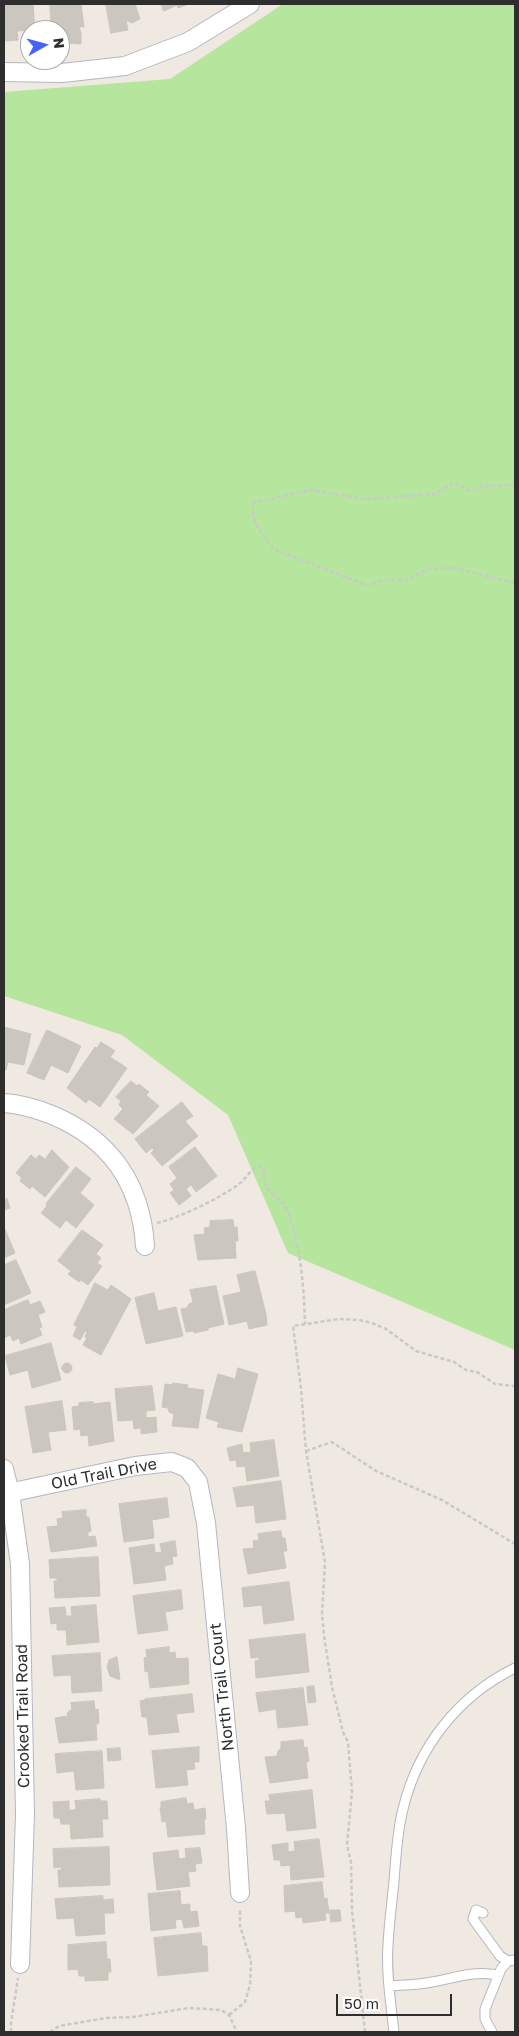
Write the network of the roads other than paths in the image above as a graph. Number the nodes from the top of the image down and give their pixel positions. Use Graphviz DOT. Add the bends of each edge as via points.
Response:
graph roads {
  1 [pos="250,4"];
  2 [pos="4,72"];
  3 [pos="4,1103"];
  4 [pos="145,1246"];
  5 [pos="4,1469"];
  6 [pos="198,1482"];
  7 [pos="7,1493"];
  8 [pos="515,1668"];
  9 [pos="240,1893"];
  10 [pos="483,1913"];
  11 [pos="511,1961"];
  12 [pos="20,1964"];
  13 [pos="497,1975"];
  14 [pos="389,1986"];
  15 [pos="394,2032"];
  16 [pos="492,2032"];
  1 -- 2 [label="street" via="188,42 125,66 62,73"];
  3 -- 4 [label="street" via="61,1119 104,1148 134,1193 144,1226"];
  5 -- 7 [label="street, Crooked Trail Road"];
  6 -- 7 [label="street, Old Trail Drive" via="187,1468 172,1462"];
  6 -- 9 [label="street, North Trail Court" via="206,1523"];
  7 -- 12 [label="street, Crooked Trail Road" via="18,1544 21,1640 25,1814"];
  8 -- 14 [label="lane" via="487,1684 455,1712 428,1747 409,1788 398,1832 388,1946"];
  10 -- 11 [label="lane" via="476,1910 473,1919 500,1956"];
  11 -- 13 [label="lane"];
  13 -- 14 [label="lane" via="483,1972"];
  13 -- 16 [label="lane" via="485,2009 485,2019"];
  14 -- 15 [label="lane"];
}
